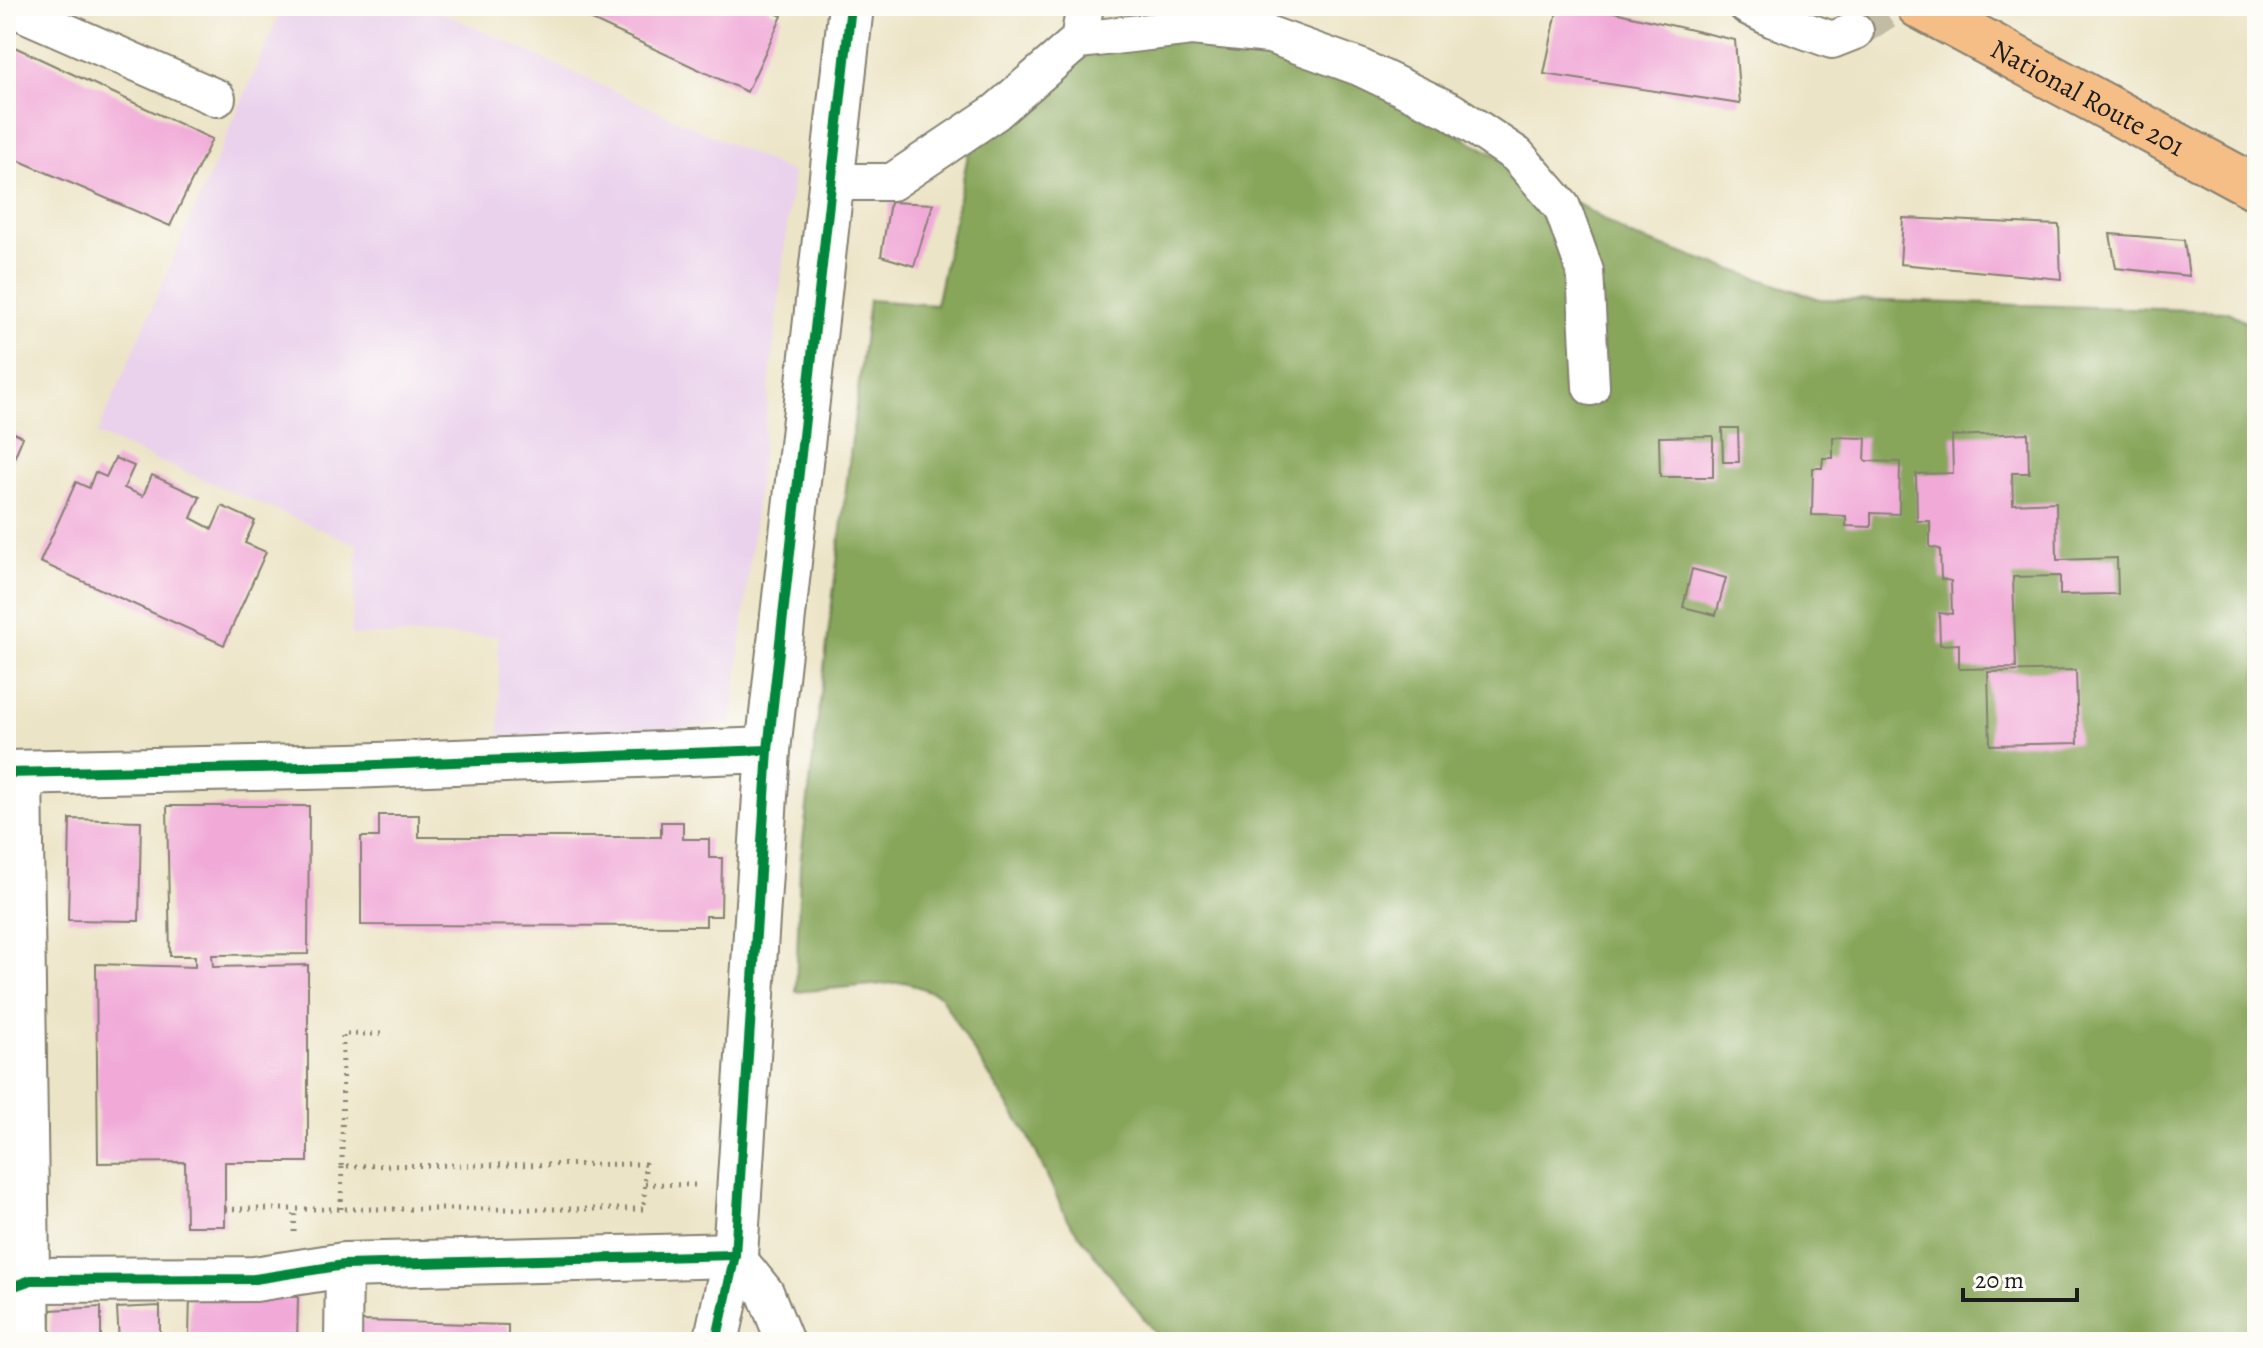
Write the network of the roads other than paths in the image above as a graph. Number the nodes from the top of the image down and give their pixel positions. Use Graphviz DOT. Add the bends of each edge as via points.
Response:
graph roads {
  1 [pos="7,6"];
  2 [pos="851,6"];
  3 [pos="1747,6"];
  4 [pos="1919,6"];
  5 [pos="1082,23"];
  6 [pos="1855,31"];
  7 [pos="217,98"];
  8 [pos="830,182"];
  9 [pos="2257,188"];
  10 [pos="1591,387"];
  11 [pos="768,750"];
  12 [pos="15,772"];
  13 [pos="735,1255"];
  14 [pos="344,1265"];
  15 [pos="18,1284"];
  16 [pos="32,1342"];
  17 [pos="343,1342"];
  18 [pos="716,1342"];
  19 [pos="785,1342"];
  1 -- 7 [label="street"];
  2 -- 8 [label="street"];
  3 -- 6 [label="street" via="1832,40"];
  4 -- 9 [label="highway, National Route 201"];
  5 -- 8 [label="street" via="996,112 892,182"];
  5 -- 10 [label="street" via="1270,35 1359,67 1451,111 1517,155 1562,207 1585,271"];
  8 -- 11 [label="street"];
  11 -- 12 [label="street"];
  11 -- 13 [label="street"];
  12 -- 15 [label="street"];
  13 -- 14 [label="street"];
  13 -- 18 [label="street"];
  13 -- 19 [label="street" via="765,1292"];
  14 -- 15 [label="street" via="255,1279"];
  14 -- 17 [label="street"];
  15 -- 16 [label="street"];
}
